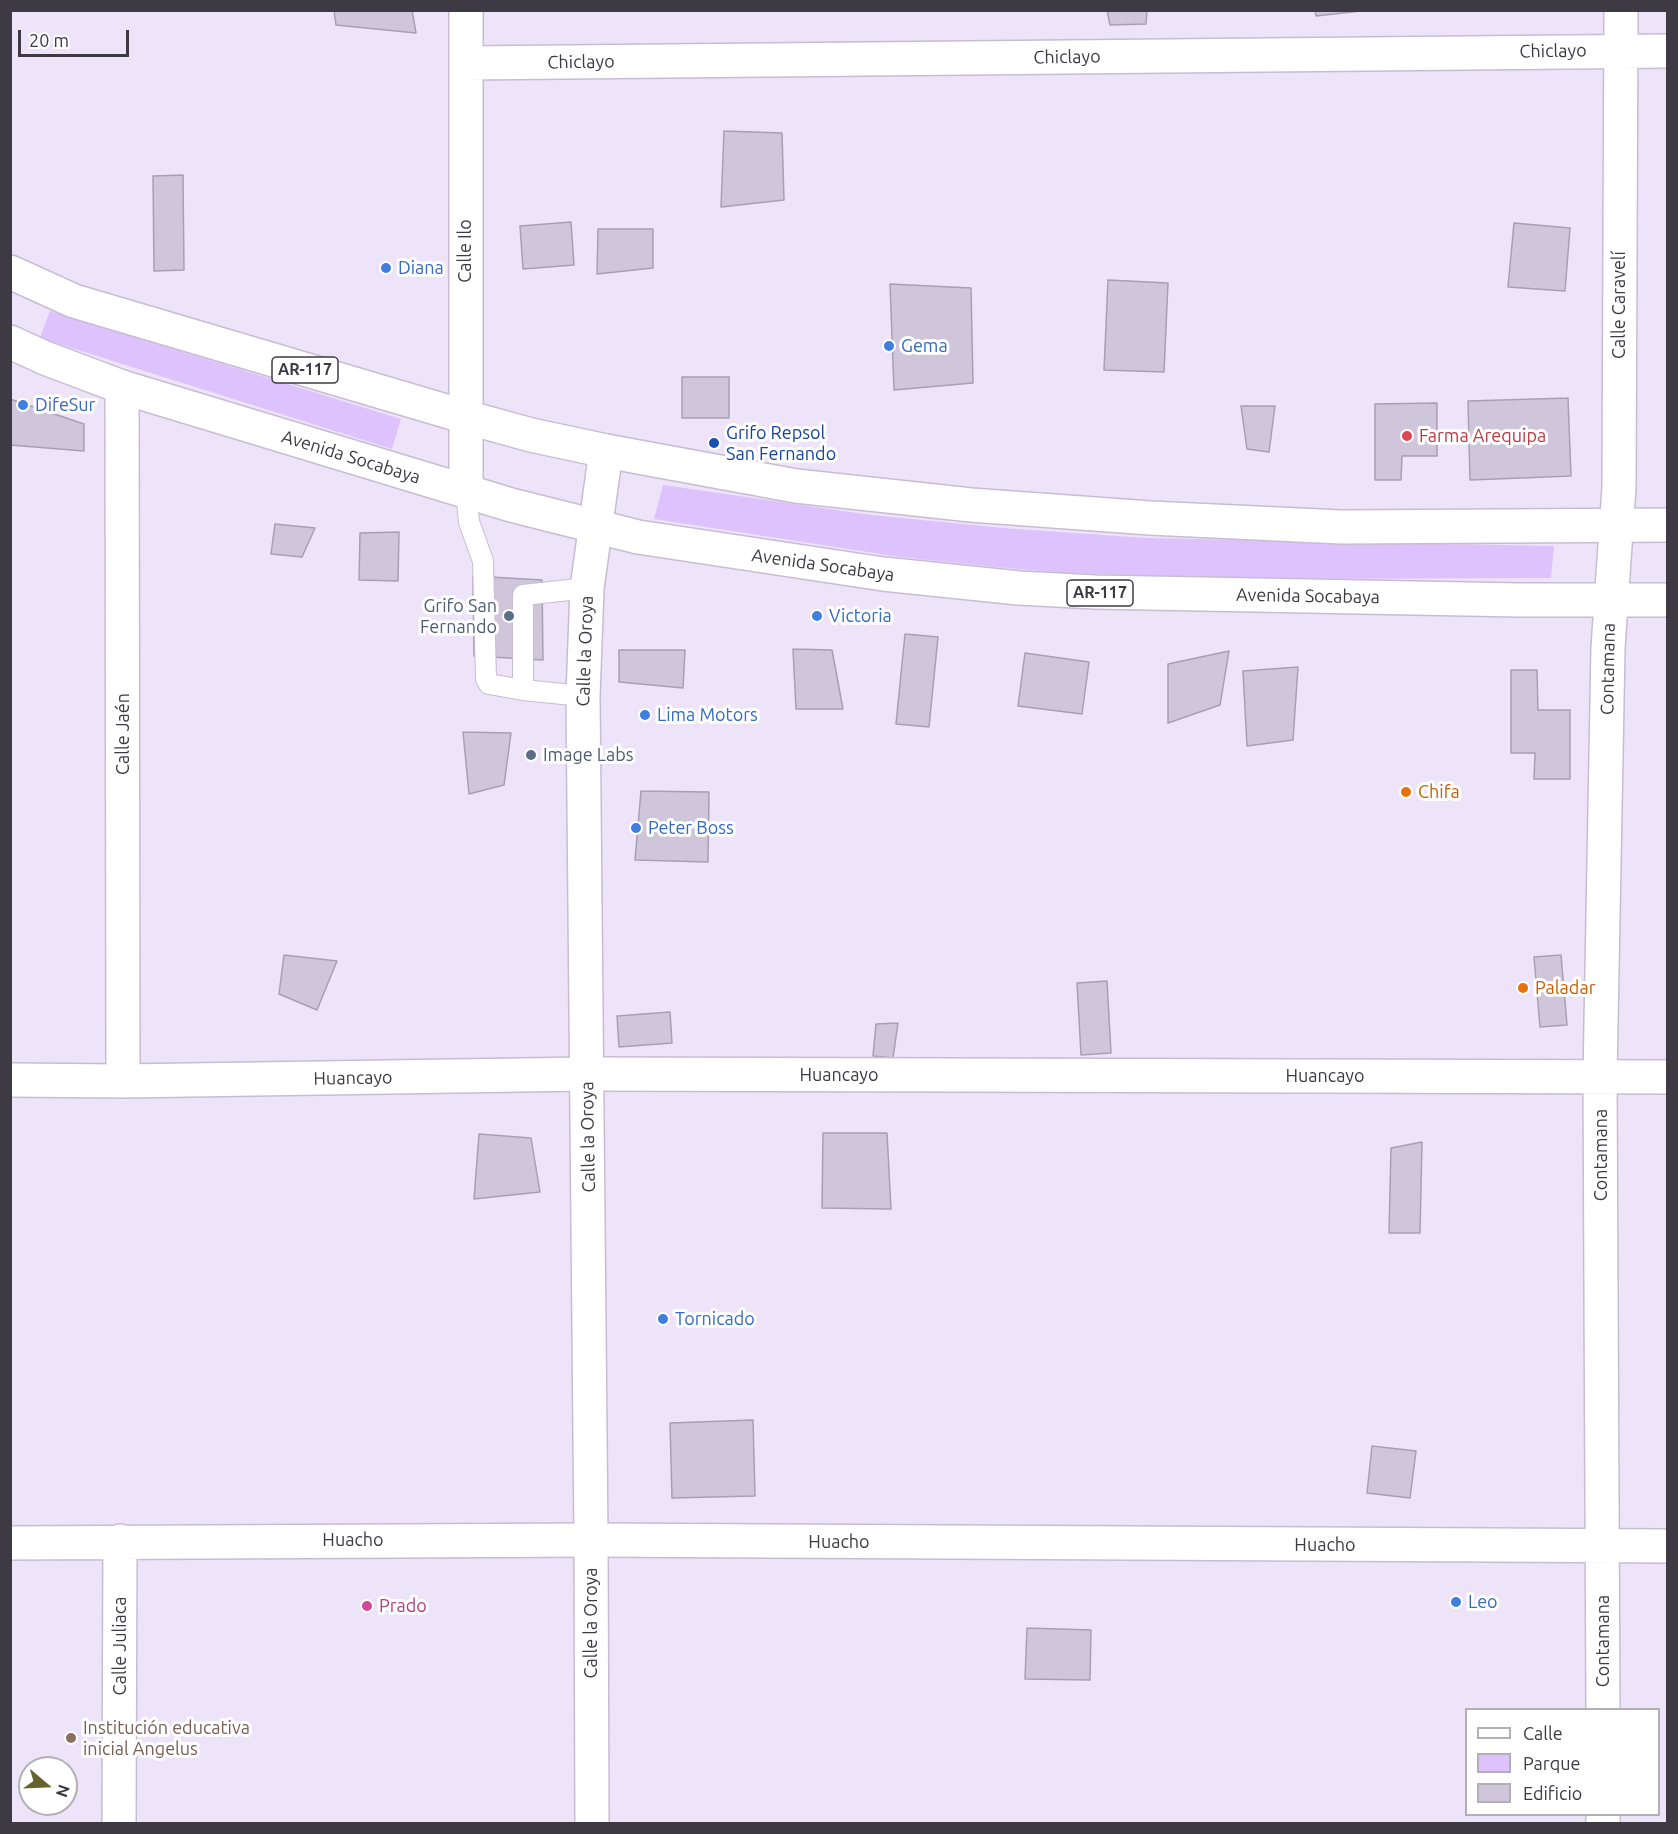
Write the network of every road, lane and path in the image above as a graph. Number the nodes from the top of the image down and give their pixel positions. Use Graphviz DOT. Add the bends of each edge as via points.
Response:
graph roads {
  1 [pos="466,10"];
  2 [pos="1621,10"];
  3 [pos="1620,51"];
  4 [pos="1668,51"];
  5 [pos="466,63"];
  6 [pos="10,272"];
  7 [pos="10,342"];
  8 [pos="122,387"];
  9 [pos="466,417"];
  10 [pos="606,451"];
  11 [pos="466,491"];
  12 [pos="1668,525"];
  13 [pos="1616,526"];
  14 [pos="594,527"];
  15 [pos="587,588"];
  16 [pos="1611,600"];
  17 [pos="1668,600"];
  18 [pos="523,690"];
  19 [pos="583,696"];
  20 [pos="587,1074"];
  21 [pos="1600,1077"];
  22 [pos="1668,1077"];
  23 [pos="10,1080"];
  24 [pos="123,1081"];
  25 [pos="591,1540"];
  26 [pos="120,1541"];
  27 [pos="10,1543"];
  28 [pos="1602,1546"];
  29 [pos="1668,1546"];
  30 [pos="1603,1708"];
  31 [pos="120,1824"];
  32 [pos="592,1824"];
  1 -- 5 [label="street, Calle Ilo"];
  2 -- 3 [label="street, Calle Caravelí"];
  3 -- 4 [label="street, Chiclayo"];
  3 -- 5 [label="street, Chiclayo"];
  3 -- 13 [label="street, Calle Caravelí"];
  5 -- 9 [label="street, Calle Ilo"];
  6 -- 9 [label="street, AR-117" via="74,301"];
  7 -- 8 [label="street, Avenida Socabaya / AR-117"];
  8 -- 11 [label="street, Avenida Socabaya / AR-117"];
  8 -- 24 [label="street, Calle Jaén"];
  9 -- 10 [label="street, AR-117"];
  9 -- 11 [label="street, Calle Ilo"];
  10 -- 13 [label="street, AR-117" via="796,486 1150,518 1341,527"];
  10 -- 14 [label="street, Calle la Oroya"];
  11 -- 14 [label="street, Avenida Socabaya / AR-117"];
  11 -- 18 [label="lane" via="469,522 483,561 486,679 489,684"];
  12 -- 13 [label="street, AR-117"];
  13 -- 16 [label="street, Calle Caravelí"];
  14 -- 15 [label="street, Calle la Oroya"];
  14 -- 16 [label="street, Avenida Socabaya / AR-117" via="883,574 1019,588"];
  15 -- 18 [label="lane" via="523,595"];
  15 -- 19 [label="street, Calle la Oroya"];
  16 -- 17 [label="street, Avenida Socabaya / AR-117"];
  16 -- 21 [label="street, Contamana"];
  18 -- 19 [label="lane"];
  19 -- 20 [label="street, Calle la Oroya"];
  20 -- 21 [label="street, Huancayo"];
  20 -- 24 [label="street, Huancayo"];
  20 -- 25 [label="street, Calle la Oroya"];
  21 -- 22 [label="street, Huancayo"];
  21 -- 28 [label="street, Contamana"];
  23 -- 24 [label="street, Huancayo"];
  25 -- 26 [label="street, Huacho"];
  25 -- 28 [label="street, Huacho"];
  25 -- 32 [label="street, Calle la Oroya"];
  26 -- 27 [label="street, Huacho"];
  26 -- 31 [label="street, Calle Juliaca"];
  28 -- 29 [label="street, Huacho"];
  28 -- 30 [label="street, Contamana"];
}
